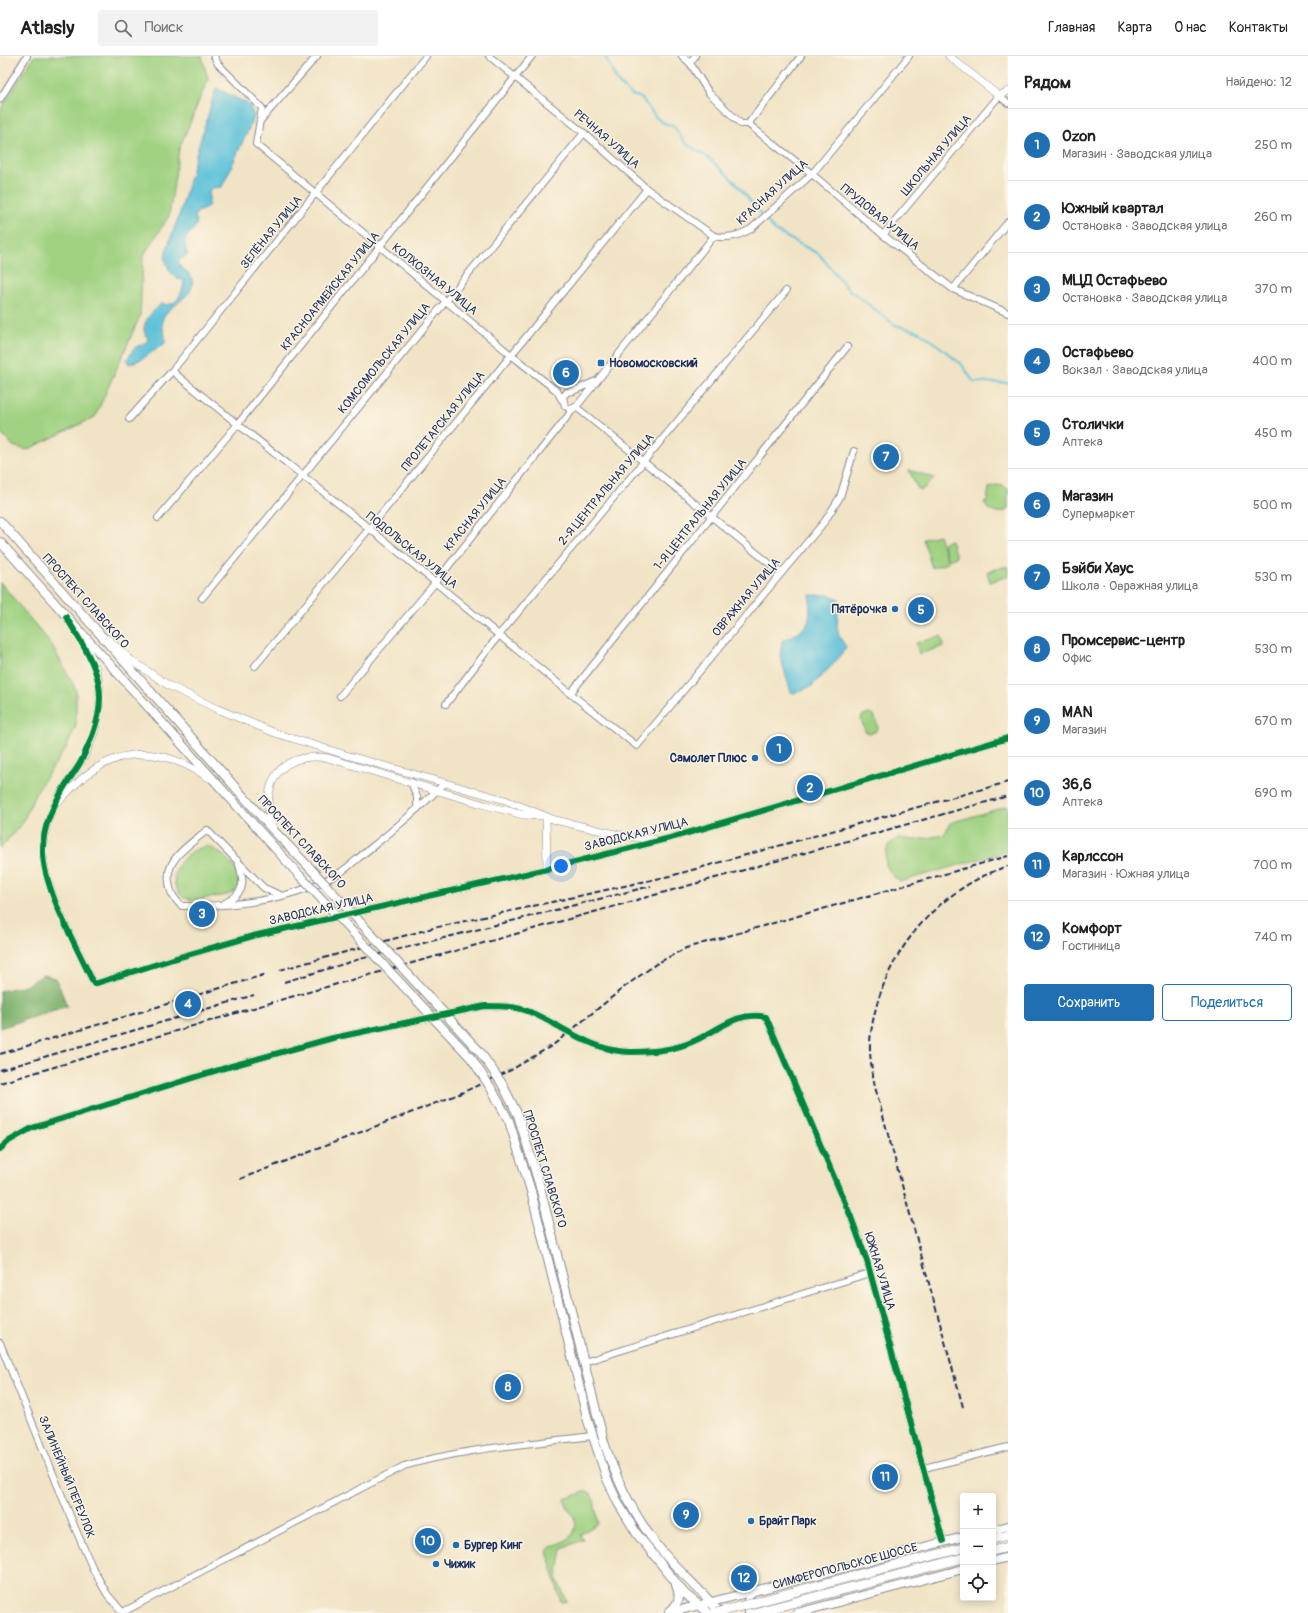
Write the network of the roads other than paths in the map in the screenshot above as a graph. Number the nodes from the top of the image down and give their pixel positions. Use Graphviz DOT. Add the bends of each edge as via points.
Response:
graph roads {
  1 [pos="27,56"];
  2 [pos="214,56"];
  3 [pos="317,56"];
  4 [pos="426,56"];
  5 [pos="489,56"];
  6 [pos="532,56"];
  7 [pos="682,56"];
  8 [pos="695,56"];
  9 [pos="801,56"];
  10 [pos="909,56"];
  11 [pos="949,56"];
  12 [pos="690,63"];
  13 [pos="515,75"];
  14 [pos="1008,91"];
  15 [pos="999,96"];
  16 [pos="0,99"];
  17 [pos="1008,103"];
  18 [pos="258,123"];
  19 [pos="748,124"];
  20 [pos="584,133"];
  21 [pos="812,174"];
  22 [pos="647,188"];
  23 [pos="316,194"];
  24 [pos="1008,222"];
  25 [pos="883,235"];
  26 [pos="714,236"];
  27 [pos="379,248"];
  28 [pos="953,289"];
  29 [pos="786,291"];
  30 [pos="445,301"];
  31 [pos="1008,313"];
  32 [pos="847,347"];
  33 [pos="511,355"];
  34 [pos="172,371"];
  35 [pos="596,381"];
  36 [pos="557,391"];
  37 [pos="570,392"];
  38 [pos="562,400"];
  39 [pos="577,406"];
  40 [pos="567,408"];
  41 [pos="129,418"];
  42 [pos="566,419"];
  43 [pos="237,425"];
  44 [pos="854,452"];
  45 [pos="644,462"];
  46 [pos="302,476"];
  47 [pos="158,518"];
  48 [pos="712,518"];
  49 [pos="0,521"];
  50 [pos="369,529"];
  51 [pos="0,542"];
  52 [pos="780,572"];
  53 [pos="434,582"];
  54 [pos="202,598"];
  55 [pos="77,610"];
  56 [pos="66,617"];
  57 [pos="499,635"];
  58 [pos="255,666"];
  59 [pos="570,694"];
  60 [pos="340,696"];
  61 [pos="446,704"];
  62 [pos="1008,738"];
  63 [pos="637,746"];
  64 [pos="216,782"];
  65 [pos="411,782"];
  66 [pos="445,783"];
  67 [pos="438,790"];
  68 [pos="55,804"];
  69 [pos="417,809"];
  70 [pos="546,817"];
  71 [pos="274,831"];
  72 [pos="674,837"];
  73 [pos="238,861"];
  74 [pos="547,869"];
  75 [pos="282,896"];
  76 [pos="221,904"];
  77 [pos="0,1150"];
  78 [pos="870,1273"];
  79 [pos="0,1343"];
  80 [pos="584,1362"];
  81 [pos="592,1436"];
  82 [pos="1008,1447"];
  83 [pos="924,1468"];
  84 [pos="1008,1526"];
  85 [pos="996,1529"];
  86 [pos="1008,1535"];
  87 [pos="960,1538"];
  88 [pos="996,1539"];
  89 [pos="944,1541"];
  90 [pos="1008,1547"];
  91 [pos="960,1549"];
  92 [pos="996,1550"];
  93 [pos="1008,1557"];
  94 [pos="960,1559"];
  95 [pos="996,1560"];
  96 [pos="960,1570"];
  97 [pos="673,1578"];
  98 [pos="757,1590"];
  99 [pos="711,1602"];
  100 [pos="699,1605"];
  101 [pos="123,1613"];
  102 [pos="669,1613"];
  103 [pos="709,1613"];
  104 [pos="716,1613"];
  105 [pos="720,1613"];
  106 [pos="748,1613"];
  107 [pos="754,1613"];
  108 [pos="797,1613"];
  1 -- 16 [label="street"];
  2 -- 18 [label="street, КОЛХОЗНАЯ УЛИЦА" via="218,64 262,108"];
  3 -- 18 [label="street"];
  4 -- 23 [label="street, ЗЕЛЁНАЯ УЛИЦА"];
  5 -- 13 [label="street, РЕЧНАЯ УЛИЦА"];
  6 -- 13 [label="street, КРАСНОАРМЕЙСКАЯ УЛИЦА"];
  7 -- 12 [label="street, ПРУДОВАЯ УЛИЦА"];
  8 -- 12 [label="street"];
  9 -- 19 [label="street"];
  10 -- 21 [label="street, КРАСНАЯ УЛИЦА"];
  11 -- 15 [label="street"];
  12 -- 19 [label="street, ПРУДОВАЯ УЛИЦА" via="710,93 741,124"];
  13 -- 20 [label="street, РЕЧНАЯ УЛИЦА"];
  13 -- 27 [label="street, КРАСНОАРМЕЙСКАЯ УЛИЦА"];
  14 -- 15 [label="street, ШКОЛЬНАЯ УЛИЦА"];
  15 -- 17 [label="street"];
  15 -- 25 [label="street, ШКОЛЬНАЯ УЛИЦА"];
  18 -- 23 [label="street, КОЛХОЗНАЯ УЛИЦА" via="256,144"];
  19 -- 21 [label="street, ПРУДОВАЯ УЛИЦА"];
  20 -- 22 [label="street, РЕЧНАЯ УЛИЦА"];
  20 -- 30 [label="street, КОМСОМОЛЬСКАЯ УЛИЦА"];
  21 -- 25 [label="street, ПРУДОВАЯ УЛИЦА"];
  21 -- 26 [label="street, КРАСНАЯ УЛИЦА" via="745,232 732,238"];
  22 -- 26 [label="street, РЕЧНАЯ УЛИЦА"];
  22 -- 33 [label="street, ПРОЛЕТАРСКАЯ УЛИЦА"];
  23 -- 27 [label="street, КОЛХОЗНАЯ УЛИЦА"];
  23 -- 34 [label="street, ЗЕЛЁНАЯ УЛИЦА"];
  24 -- 28 [label="street"];
  25 -- 28 [label="street, ПРУДОВАЯ УЛИЦА"];
  26 -- 35 [label="street, КРАСНАЯ УЛИЦА"];
  27 -- 30 [label="street, КОЛХОЗНАЯ УЛИЦА"];
  27 -- 43 [label="street, КРАСНОАРМЕЙСКАЯ УЛИЦА"];
  28 -- 31 [label="street, ПРУДОВАЯ УЛИЦА"];
  29 -- 45 [label="street, 2-Я ЦЕНТРАЛЬНАЯ УЛИЦА"];
  30 -- 33 [label="street, КОЛХОЗНАЯ УЛИЦА"];
  30 -- 46 [label="street, КОМСОМОЛЬСКАЯ УЛИЦА"];
  32 -- 48 [label="street, 1-Я ЦЕНТРАЛЬНАЯ УЛИЦА"];
  33 -- 36 [label="street, КОЛХОЗНАЯ УЛИЦА"];
  33 -- 50 [label="street, ПРОЛЕТАРСКАЯ УЛИЦА"];
  34 -- 41 [label="street, ЗЕЛЁНАЯ УЛИЦА"];
  34 -- 43 [label="street, ПОДОЛЬСКАЯ УЛИЦА"];
  35 -- 37 [label="street, КРАСНАЯ УЛИЦА"];
  35 -- 39 [label="street, КРАСНАЯ УЛИЦА"];
  36 -- 37 [label="street"];
  36 -- 38 [label="street, КОЛХОЗНАЯ УЛИЦА"];
  37 -- 38 [label="street"];
  37 -- 39 [label="street" via="580,398"];
  38 -- 40 [label="street, КОЛХОЗНАЯ УЛИЦА"];
  39 -- 40 [label="street"];
  39 -- 42 [label="street, КРАСНАЯ УЛИЦА"];
  39 -- 45 [label="street"];
  40 -- 42 [label="street"];
  42 -- 53 [label="street, КРАСНАЯ УЛИЦА"];
  43 -- 46 [label="street, ПОДОЛЬСКАЯ УЛИЦА"];
  43 -- 47 [label="street, КРАСНОАРМЕЙСКАЯ УЛИЦА"];
  44 -- 52 [label="street, ОВРАЖНАЯ УЛИЦА" via="843,488 832,511"];
  45 -- 48 [label="street"];
  45 -- 57 [label="street, 2-Я ЦЕНТРАЛЬНАЯ УЛИЦА"];
  46 -- 50 [label="street, ПОДОЛЬСКАЯ УЛИЦА"];
  46 -- 54 [label="street, КОМСОМОЛЬСКАЯ УЛИЦА"];
  48 -- 52 [label="street"];
  48 -- 59 [label="street, 1-Я ЦЕНТРАЛЬНАЯ УЛИЦА"];
  49 -- 55 [label="main road, ПРОСПЕКТ СЛАВСКОГО"];
  50 -- 53 [label="street, ПОДОЛЬСКАЯ УЛИЦА"];
  50 -- 58 [label="street, ПРОЛЕТАРСКАЯ УЛИЦА"];
  51 -- 56 [label="main road, ПРОСПЕКТ СЛАВСКОГО"];
  52 -- 63 [label="street, ОВРАЖНАЯ УЛИЦА"];
  53 -- 57 [label="street, ПОДОЛЬСКАЯ УЛИЦА"];
  53 -- 60 [label="street, КРАСНАЯ УЛИЦА"];
  55 -- 66 [label="street" via="131,660 168,684 213,707 275,733"];
  55 -- 71 [label="main road, ПРОСПЕКТ СЛАВСКОГО"];
  56 -- 64 [label="main road, ПРОСПЕКТ СЛАВСКОГО"];
  56 -- 68 [label="street" via="91,658 98,677 101,698 99,717 84,757 70,775"];
  57 -- 59 [label="street, ПОДОЛЬСКАЯ УЛИЦА"];
  57 -- 61 [label="street, 2-Я ЦЕНТРАЛЬНАЯ УЛИЦА"];
  59 -- 63 [label="street, ПОДОЛЬСКАЯ УЛИЦА"];
  62 -- 72 [label="street, ЗАВОДСКАЯ УЛИЦА"];
  64 -- 68 [label="street" via="188,764 170,757 156,754 124,756 88,773"];
  64 -- 81 [label="main road, ПРОСПЕКТ СЛАВСКОГО, bridge" via="470,1058 491,1088 509,1121 531,1192"];
  65 -- 67 [label="street"];
  65 -- 69 [label="street" via="417,797"];
  65 -- 71 [label="street" via="328,758 311,757 298,760 278,772 271,784 267,803"];
  66 -- 67 [label="street"];
  66 -- 70 [label="street" via="505,800"];
  67 -- 69 [label="street"];
  67 -- 70 [label="street" via="524,815"];
  68 -- 74 [label="street, ЗАВОДСКАЯ УЛИЦА" via="47,822 44,838 44,866 51,889 94,984 172,959 296,926"];
  69 -- 75 [label="street" via="342,871 306,889"];
  70 -- 72 [label="street" via="635,838"];
  70 -- 74 [label="street"];
  71 -- 80 [label="main road, ПРОСПЕКТ СЛАВСКОГО, bridge" via="480,1052 501,1082 518,1115 540,1187"];
  72 -- 74 [label="street, ЗАВОДСКАЯ УЛИЦА"];
  73 -- 75 [label="street" via="264,888"];
  73 -- 76 [label="street" via="243,883 241,890 236,896"];
  73 -- 76 [label="street" via="207,830 172,860 168,868 170,890 182,906"];
  75 -- 76 [label="street"];
  77 -- 78 [label="street, ЮЖНАЯ УЛИЦА" via="9,1141 32,1128 228,1067 333,1038 485,1006 510,1006 529,1011 579,1038 607,1048 629,1052 675,1047 694,1042 717,1027 743,1016 757,1015 766,1017 851,1217"];
  78 -- 80 [label="street"];
  78 -- 83 [label="street, ЮЖНАЯ УЛИЦА"];
  79 -- 101 [label="street, ЗАЛИНЕЙНЫЙ ПЕРЕУЛОК" via="93,1569 107,1594"];
  80 -- 99 [label="main road, ПРОСПЕКТ СЛАВСКОГО" via="604,1442 625,1497 666,1557"];
  81 -- 97 [label="main road, ПРОСПЕКТ СЛАВСКОГО" via="607,1479 628,1521"];
  81 -- 101 [label="street" via="459,1454 404,1466"];
  82 -- 83 [label="street"];
  83 -- 89 [label="street, ЮЖНАЯ УЛИЦА"];
  84 -- 85 [label="main road"];
  86 -- 88 [label="main road"];
  87 -- 89 [label="main road"];
  89 -- 98 [label="main road"];
  90 -- 92 [label="main road"];
  91 -- 104 [label="main road, СИМФЕРОПОЛЬСКОЕ ШОССЕ, bridge"];
  93 -- 95 [label="main road"];
  94 -- 107 [label="main road, СИМФЕРОПОЛЬСКОЕ ШОССЕ"];
  96 -- 108 [label="main road"];
  97 -- 100 [label="main road, ПРОСПЕКТ СЛАВСКОГО" via="685,1594"];
  97 -- 102 [label="main road" via="679,1591 679,1601"];
  98 -- 99 [label="main road"];
  98 -- 106 [label="street" via="746,1600"];
  99 -- 100 [label="main road"];
  99 -- 105 [label="main road, ПРОСПЕКТ СЛАВСКОГО"];
  100 -- 102 [label="main road"];
  100 -- 103 [label="main road, ПРОСПЕКТ СЛАВСКОГО"];
}
